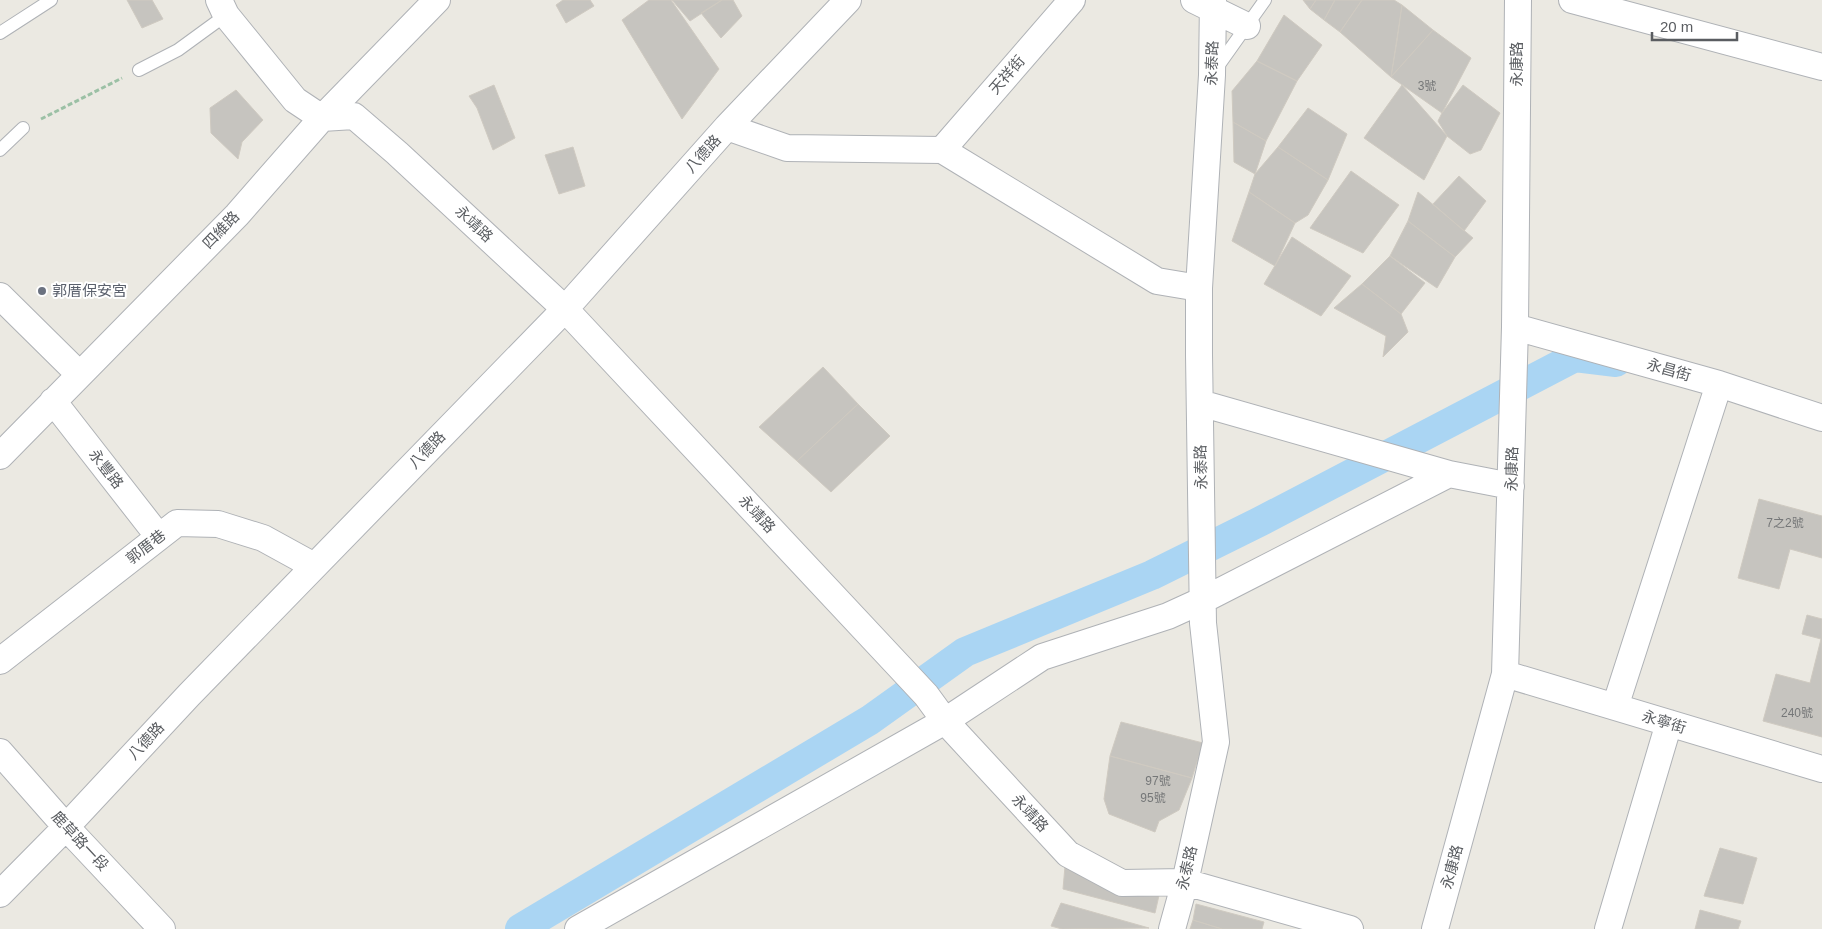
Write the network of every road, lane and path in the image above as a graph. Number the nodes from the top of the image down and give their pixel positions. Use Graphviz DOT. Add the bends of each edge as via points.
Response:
graph roads {
  1 [pos="51,0"];
  2 [pos="437,0"];
  3 [pos="848,0"];
  4 [pos="1072,0"];
  5 [pos="1266,0"];
  6 [pos="1518,0"];
  7 [pos="1572,0"];
  8 [pos="1207,3"];
  9 [pos="223,7"];
  10 [pos="1247,26"];
  11 [pos="0,33"];
  12 [pos="1822,67"];
  13 [pos="139,70"];
  14 [pos="1212,75"];
  15 [pos="322,118"];
  16 [pos="726,127"];
  17 [pos="23,128"];
  18 [pos="0,150"];
  19 [pos="942,150"];
  20 [pos="1199,288"];
  21 [pos="0,296"];
  22 [pos="565,308"];
  23 [pos="1515,327"];
  24 [pos="79,374"];
  25 [pos="1719,384"];
  26 [pos="53,401"];
  27 [pos="1200,403"];
  28 [pos="1822,418"];
  29 [pos="0,456"];
  30 [pos="1449,474"];
  31 [pos="1511,486"];
  32 [pos="159,537"];
  33 [pos="314,566"];
  34 [pos="1203,600"];
  35 [pos="0,661"];
  36 [pos="1505,674"];
  37 [pos="1615,707"];
  38 [pos="945,721"];
  39 [pos="1669,723"];
  40 [pos="0,752"];
  41 [pos="1822,769"];
  42 [pos="66,827"];
  43 [pos="1185,882"];
  44 [pos="0,894"];
  45 [pos="162,929"];
  46 [pos="578,929"];
  47 [pos="1172,929"];
  48 [pos="1350,929"];
  49 [pos="1435,929"];
  50 [pos="1608,929"];
  1 -- 11 [label="lane"];
  2 -- 15 [label="street, 四維路"];
  3 -- 16 [label="street, 八德路"];
  4 -- 19 [label="street, 天祥街"];
  5 -- 10 [label="lane"];
  6 -- 23 [label="street, 永康路"];
  7 -- 12 [label="street"];
  8 -- 10 [label="street"];
  8 -- 14 [label="street, 永泰路"];
  9 -- 13 [label="lane" via="178,50"];
  9 -- 15 [label="street" via="296,100"];
  10 -- 14 [label="lane"];
  13 -- 17 [label="path"];
  14 -- 20 [label="street, 永泰路"];
  15 -- 22 [label="street, 永靖路" via="354,116"];
  15 -- 24 [label="street, 四維路" via="237,215"];
  16 -- 19 [label="street" via="786,148"];
  16 -- 22 [label="street, 八德路"];
  17 -- 18 [label="lane"];
  19 -- 20 [label="street" via="1157,281"];
  20 -- 27 [label="street, 永泰路"];
  21 -- 24 [label="street"];
  22 -- 33 [label="street, 八德路"];
  22 -- 38 [label="street, 永靖路" via="926,695"];
  23 -- 25 [label="street, 永昌街"];
  23 -- 31 [label="street, 永康路"];
  24 -- 26 [label="street, 四維路"];
  25 -- 28 [label="street, 永昌街"];
  25 -- 37 [label="street"];
  26 -- 29 [label="street, 四維路"];
  26 -- 32 [label="street, 永豐路"];
  27 -- 30 [label="street"];
  27 -- 34 [label="street, 永泰路"];
  30 -- 31 [label="street"];
  30 -- 34 [label="street"];
  31 -- 36 [label="street, 永康路"];
  32 -- 33 [label="street, 郭厝巷" via="177,523 218,524 263,538"];
  32 -- 35 [label="street, 郭厝巷"];
  33 -- 42 [label="street, 八德路"];
  34 -- 38 [label="street" via="1168,616 1042,657"];
  34 -- 43 [label="street, 永泰路" via="1216,742"];
  36 -- 37 [label="street, 永寧街"];
  36 -- 49 [label="street, 永康路"];
  37 -- 39 [label="street, 永寧街"];
  38 -- 43 [label="street, 永靖路" via="1068,854 1122,883"];
  38 -- 46 [label="street"];
  39 -- 41 [label="street, 永寧街"];
  39 -- 50 [label="street"];
  40 -- 42 [label="street, 鹿草路一段"];
  42 -- 44 [label="street, 八德路"];
  42 -- 45 [label="street, 鹿草路一段"];
  43 -- 47 [label="street, 永泰路"];
  43 -- 48 [label="street, 永靖路"];
}
